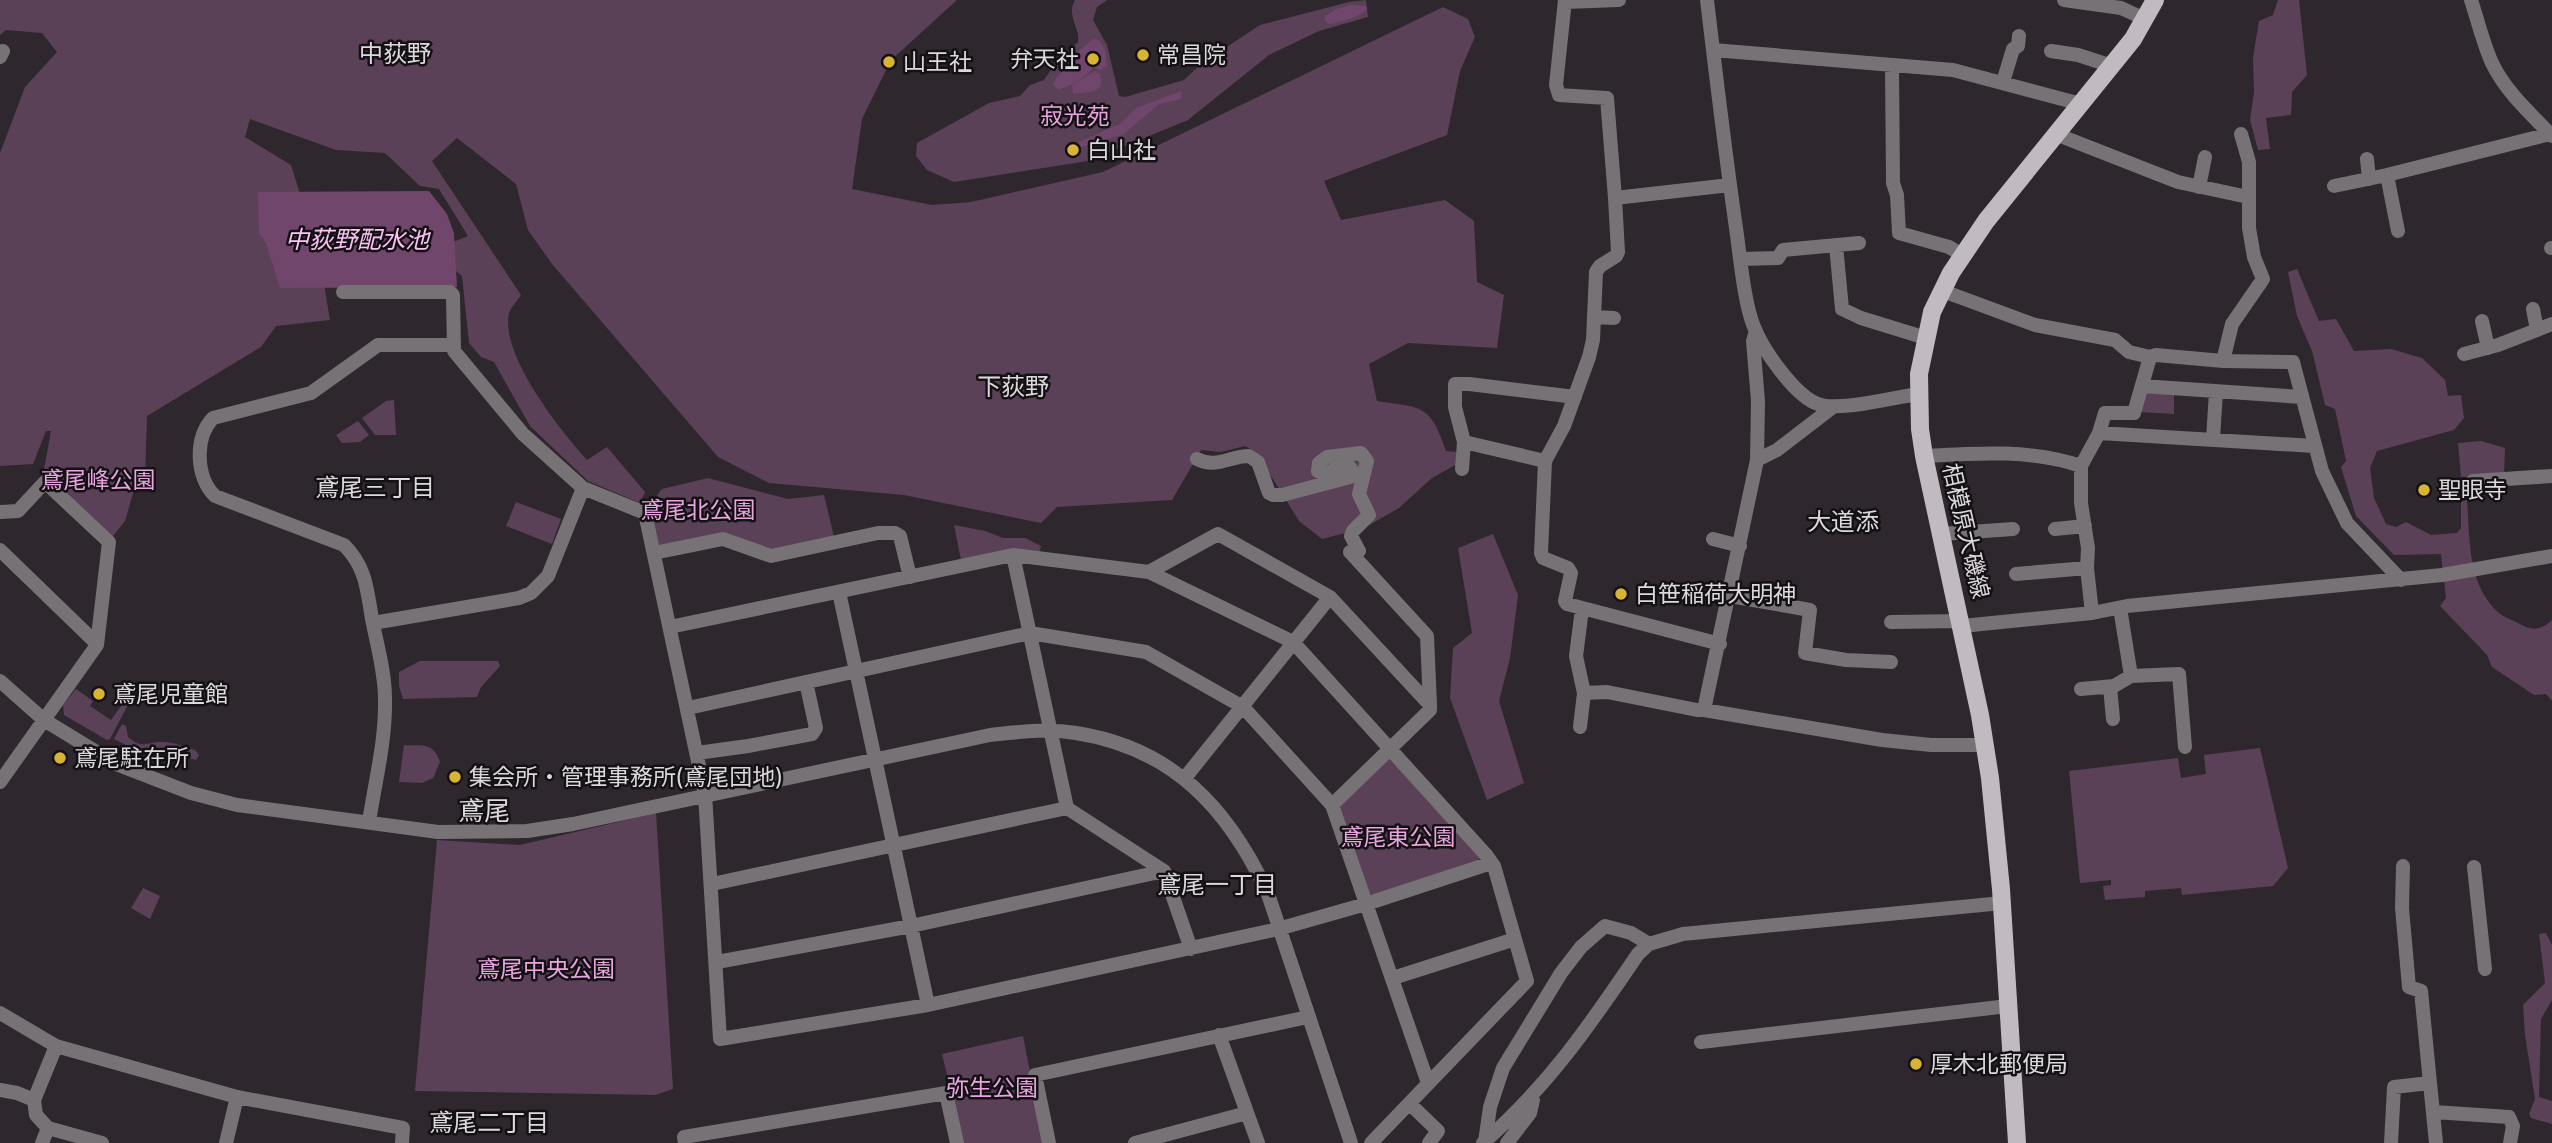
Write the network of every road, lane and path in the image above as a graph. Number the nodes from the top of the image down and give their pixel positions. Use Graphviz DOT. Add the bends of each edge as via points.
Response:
graph roads {
  1 [pos="1619,0"];
  2 [pos="1707,0"];
  3 [pos="2069,0"];
  4 [pos="2155,0"];
  5 [pos="2471,0"];
  6 [pos="1565,1"];
  7 [pos="2145,19"];
  8 [pos="2012,44"];
  9 [pos="2058,49"];
  10 [pos="1713,50"];
  11 [pos="1892,65"];
  12 [pos="2112,66"];
  13 [pos="2003,82"];
  14 [pos="2081,104"];
  15 [pos="2241,134"];
  16 [pos="2058,135"];
  17 [pos="2551,135"];
  18 [pos="2205,158"];
  19 [pos="2367,159"];
  20 [pos="2387,175"];
  21 [pos="2369,179"];
  22 [pos="1730,185"];
  23 [pos="2334,186"];
  24 [pos="2199,187"];
  25 [pos="2248,197"];
  26 [pos="1615,198"];
  27 [pos="2398,231"];
  28 [pos="1859,243"];
  29 [pos="1836,245"];
  30 [pos="1962,255"];
  31 [pos="1741,259"];
  32 [pos="1942,291"];
  33 [pos="343,292"];
  34 [pos="2533,309"];
  35 [pos="1594,317"];
  36 [pos="1614,318"];
  37 [pos="2482,321"];
  38 [pos="2552,324"];
  39 [pos="2537,330"];
  40 [pos="1756,331"];
  41 [pos="1926,338"];
  42 [pos="452,345"];
  43 [pos="2487,348"];
  44 [pos="2464,354"];
  45 [pos="2150,357"];
  46 [pos="2223,361"];
  47 [pos="2142,386"];
  48 [pos="2216,392"];
  49 [pos="1918,394"];
  50 [pos="1575,397"];
  51 [pos="2301,397"];
  52 [pos="1833,407"];
  53 [pos="2099,433"];
  54 [pos="2213,439"];
  55 [pos="1464,442"];
  56 [pos="2314,446"];
  57 [pos="1924,456"];
  58 [pos="1197,459"];
  59 [pos="1757,460"];
  60 [pos="1545,461"];
  61 [pos="2081,466"];
  62 [pos="1462,469"];
  63 [pos="2552,476"];
  64 [pos="2473,481"];
  65 [pos="583,488"];
  66 [pos="0,512"];
  67 [pos="2085,526"];
  68 [pos="2013,529"];
  69 [pos="2055,529"];
  70 [pos="1942,534"];
  71 [pos="1713,539"];
  72 [pos="1740,546"];
  73 [pos="0,550"];
  74 [pos="654,553"];
  75 [pos="1013,555"];
  76 [pos="2552,555"];
  77 [pos="2087,568"];
  78 [pos="1149,572"];
  79 [pos="2017,574"];
  80 [pos="910,577"];
  81 [pos="2401,580"];
  82 [pos="839,592"];
  83 [pos="1730,596"];
  84 [pos="1329,597"];
  85 [pos="2120,608"];
  86 [pos="1582,609"];
  87 [pos="2092,613"];
  88 [pos="373,623"];
  89 [pos="1961,623"];
  90 [pos="1895,624"];
  91 [pos="670,627"];
  92 [pos="1030,634"];
  93 [pos="97,642"];
  94 [pos="1293,642"];
  95 [pos="1720,644"];
  96 [pos="1886,665"];
  97 [pos="857,671"];
  98 [pos="2139,678"];
  99 [pos="0,681"];
  100 [pos="806,682"];
  101 [pos="2110,687"];
  102 [pos="2081,689"];
  103 [pos="1584,693"];
  104 [pos="1430,705"];
  105 [pos="1243,707"];
  106 [pos="688,708"];
  107 [pos="1704,710"];
  108 [pos="2113,719"];
  109 [pos="44,720"];
  110 [pos="1580,727"];
  111 [pos="1049,730"];
  112 [pos="1985,744"];
  113 [pos="2185,747"];
  114 [pos="1390,748"];
  115 [pos="697,752"];
  116 [pos="874,760"];
  117 [pos="1184,779"];
  118 [pos="0,782"];
  119 [pos="705,794"];
  120 [pos="1332,805"];
  121 [pos="1067,808"];
  122 [pos="369,822"];
  123 [pos="894,846"];
  124 [pos="1491,863"];
  125 [pos="2403,866"];
  126 [pos="2474,867"];
  127 [pos="1164,872"];
  128 [pos="712,884"];
  129 [pos="2003,903"];
  130 [pos="1366,904"];
  131 [pos="911,926"];
  132 [pos="1278,929"];
  133 [pos="1515,939"];
  134 [pos="1649,944"];
  135 [pos="1191,949"];
  136 [pos="717,962"];
  137 [pos="2485,969"];
  138 [pos="1393,978"];
  139 [pos="929,1005"];
  140 [pos="2008,1006"];
  141 [pos="0,1013"];
  142 [pos="1308,1017"];
  143 [pos="1219,1035"];
  144 [pos="1701,1042"];
  145 [pos="56,1046"];
  146 [pos="1428,1083"];
  147 [pos="2430,1083"];
  148 [pos="0,1090"];
  149 [pos="1533,1096"];
  150 [pos="237,1097"];
  151 [pos="34,1100"];
  152 [pos="1410,1104"];
  153 [pos="2434,1112"];
  154 [pos="1247,1113"];
  155 [pos="48,1128"];
  156 [pos="1484,1142"];
  157 [pos="42,1143"];
  158 [pos="102,1143"];
  159 [pos="226,1143"];
  160 [pos="402,1143"];
  161 [pos="685,1143"];
  162 [pos="957,1143"];
  163 [pos="1049,1143"];
  164 [pos="1135,1143"];
  165 [pos="1258,1143"];
  166 [pos="1351,1143"];
  167 [pos="1371,1143"];
  168 [pos="1429,1143"];
  169 [pos="1507,1143"];
  170 [pos="2017,1143"];
  171 [pos="2391,1143"];
  172 [pos="2436,1143"];
  173 [pos="2510,1143"];
  1 -- 6 [label="street"];
  2 -- 10 [label="street"];
  3 -- 7 [label="street" via="2121,8"];
  4 -- 7 [label="main road, 相模原大磯線"];
  5 -- 17 [label="street" via="2499,76"];
  6 -- 26 [label="street" via="1556,85 1559,94 1607,98"];
  7 -- 12 [label="main road, 相模原大磯線"];
  8 -- 13 [label="street"];
  9 -- 12 [label="street"];
  10 -- 11 [label="street"];
  10 -- 22 [label="street"];
  11 -- 13 [label="street" via="1953,70"];
  11 -- 30 [label="street" via="1893,183 1899,233"];
  12 -- 14 [label="main road, 相模原大磯線"];
  13 -- 14 [label="street"];
  14 -- 16 [label="main road, 相模原大磯線"];
  15 -- 25 [label="street" via="2249,162"];
  16 -- 24 [label="street"];
  16 -- 30 [label="main road, 相模原大磯線"];
  17 -- 20 [label="street"];
  18 -- 24 [label="street"];
  19 -- 21 [label="street"];
  20 -- 21 [label="street"];
  20 -- 27 [label="street"];
  21 -- 23 [label="street"];
  22 -- 26 [label="street"];
  22 -- 31 [label="street"];
  24 -- 25 [label="street"];
  25 -- 46 [label="street" via="2254,257 2263,279 2232,324"];
  26 -- 35 [label="street" via="1618,252 1596,272"];
  28 -- 29 [label="street"];
  29 -- 31 [label="street" via="1783,250 1778,258"];
  29 -- 41 [label="street" via="1842,309"];
  30 -- 32 [label="main road, 相模原大磯線"];
  31 -- 40 [label="street"];
  32 -- 41 [label="main road, 相模原大磯線"];
  32 -- 45 [label="street" via="2035,325 2115,340 2129,352"];
  33 -- 42 [label="street" via="450,292"];
  34 -- 39 [label="street"];
  35 -- 36 [label="street"];
  35 -- 50 [label="street" via="1589,357"];
  37 -- 43 [label="street"];
  38 -- 39 [label="street"];
  39 -- 43 [label="street"];
  40 -- 52 [label="street" via="1773,361 1806,397"];
  40 -- 59 [label="street"];
  41 -- 49 [label="main road, 相模原大磯線"];
  42 -- 65 [label="street" via="523,434"];
  42 -- 88 [label="street" via="378,345 311,393 213,418 205,426 203,480 215,496 344,545 357,558 364,575"];
  43 -- 44 [label="street"];
  45 -- 46 [label="street"];
  45 -- 47 [label="street"];
  46 -- 51 [label="street" via="2293,362"];
  47 -- 48 [label="street"];
  47 -- 53 [label="street" via="2134,413 2105,413"];
  48 -- 51 [label="street"];
  48 -- 54 [label="street"];
  49 -- 52 [label="street"];
  49 -- 57 [label="main road, 相模原大磯線"];
  50 -- 55 [label="street" via="1455,384 1455,407"];
  50 -- 60 [label="street"];
  51 -- 56 [label="street"];
  52 -- 59 [label="street"];
  53 -- 54 [label="street"];
  53 -- 61 [label="street"];
  54 -- 56 [label="street"];
  55 -- 60 [label="street"];
  55 -- 62 [label="street"];
  56 -- 81 [label="street" via="2347,523"];
  57 -- 61 [label="street" via="1992,453 2059,459"];
  57 -- 70 [label="main road, 相模原大磯線"];
  58 -- 104 [label="street" via="1218,464 1249,456 1258,462 1269,492 1282,495 1350,477 1352,470 1346,463 1325,475 1318,471 1319,463 1327,457 1361,453 1367,461 1359,494 1369,515 1351,536 1354,553 1427,636"];
  59 -- 72 [label="street"];
  60 -- 86 [label="street" via="1541,553 1568,568 1565,601"];
  61 -- 67 [label="street"];
  63 -- 64 [label="street"];
  65 -- 74 [label="street" via="645,513"];
  65 -- 88 [label="street" via="548,576 531,593"];
  66 -- 93 [label="street" via="18,511 45,482 109,542"];
  67 -- 69 [label="street"];
  67 -- 77 [label="street"];
  68 -- 70 [label="street"];
  70 -- 89 [label="main road, 相模原大磯線"];
  71 -- 72 [label="street"];
  72 -- 83 [label="street"];
  73 -- 93 [label="street"];
  74 -- 80 [label="street" via="723,539 771,556 895,533 901,536"];
  74 -- 91 [label="street"];
  75 -- 78 [label="street"];
  75 -- 80 [label="street"];
  75 -- 92 [label="street"];
  76 -- 81 [label="street"];
  77 -- 79 [label="street"];
  77 -- 87 [label="street"];
  78 -- 84 [label="street" via="1218,534"];
  78 -- 94 [label="street"];
  80 -- 82 [label="street"];
  81 -- 85 [label="street"];
  82 -- 91 [label="street"];
  82 -- 97 [label="street"];
  83 -- 95 [label="street"];
  83 -- 96 [label="street" via="1810,610 1805,653"];
  84 -- 94 [label="street"];
  84 -- 104 [label="street"];
  85 -- 87 [label="street"];
  85 -- 98 [label="street"];
  86 -- 95 [label="street"];
  86 -- 103 [label="street" via="1576,656"];
  87 -- 89 [label="street"];
  88 -- 122 [label="street" via="385,698"];
  89 -- 90 [label="street"];
  89 -- 112 [label="main road, 相模原大磯線"];
  91 -- 106 [label="street"];
  92 -- 97 [label="street"];
  92 -- 105 [label="street" via="1146,653"];
  92 -- 111 [label="street"];
  93 -- 109 [label="street"];
  94 -- 105 [label="street"];
  94 -- 114 [label="street"];
  95 -- 107 [label="street"];
  97 -- 100 [label="street"];
  97 -- 116 [label="street"];
  98 -- 101 [label="street"];
  98 -- 113 [label="street" via="2179,674"];
  99 -- 109 [label="street"];
  100 -- 106 [label="street"];
  100 -- 115 [label="street" via="817,728 811,734"];
  101 -- 102 [label="street"];
  101 -- 108 [label="street"];
  103 -- 107 [label="street" via="1607,692"];
  103 -- 110 [label="street"];
  104 -- 114 [label="street"];
  105 -- 117 [label="street"];
  105 -- 120 [label="street"];
  106 -- 115 [label="street"];
  107 -- 112 [label="street" via="1882,740"];
  109 -- 118 [label="street"];
  109 -- 122 [label="street" via="116,764 191,793 237,805"];
  111 -- 116 [label="street" via="990,735"];
  111 -- 117 [label="street" via="1108,740 1164,764"];
  111 -- 121 [label="street"];
  112 -- 129 [label="main road, 相模原大磯線"];
  114 -- 120 [label="street"];
  114 -- 124 [label="street"];
  115 -- 119 [label="street"];
  116 -- 119 [label="street"];
  116 -- 123 [label="street"];
  117 -- 132 [label="street" via="1229,824 1251,857"];
  119 -- 122 [label="street" via="527,831 438,832"];
  119 -- 128 [label="street"];
  120 -- 130 [label="street"];
  121 -- 123 [label="street"];
  121 -- 127 [label="street"];
  123 -- 128 [label="street"];
  123 -- 131 [label="street"];
  124 -- 130 [label="street"];
  124 -- 133 [label="street"];
  125 -- 147 [label="street" via="2409,987 2421,992"];
  126 -- 137 [label="street"];
  127 -- 131 [label="street"];
  127 -- 135 [label="street"];
  128 -- 136 [label="street"];
  129 -- 134 [label="street" via="1683,934"];
  129 -- 140 [label="main road, 相模原大磯線"];
  130 -- 132 [label="street"];
  130 -- 138 [label="street"];
  131 -- 136 [label="street"];
  131 -- 139 [label="street"];
  132 -- 135 [label="street"];
  132 -- 142 [label="street"];
  133 -- 138 [label="street"];
  133 -- 146 [label="street" via="1527,981"];
  134 -- 149 [label="street"];
  134 -- 156 [label="street" via="1605,926 1581,947 1503,1068"];
  135 -- 139 [label="street"];
  136 -- 139 [label="street" via="720,1039"];
  138 -- 146 [label="street"];
  140 -- 144 [label="street"];
  140 -- 170 [label="main road, 相模原大磯線"];
  141 -- 145 [label="street"];
  142 -- 143 [label="street"];
  142 -- 166 [label="street"];
  143 -- 154 [label="street"];
  143 -- 163 [label="street" via="1035,1075"];
  145 -- 150 [label="street"];
  145 -- 151 [label="street"];
  146 -- 152 [label="street"];
  147 -- 153 [label="street"];
  147 -- 171 [label="street" via="2394,1087"];
  148 -- 151 [label="street"];
  149 -- 156 [label="street"];
  149 -- 169 [label="street" via="1530,1114"];
  150 -- 159 [label="street"];
  150 -- 160 [label="street" via="403,1128"];
  151 -- 155 [label="street" via="36,1115"];
  152 -- 167 [label="street"];
  152 -- 168 [label="street" via="1438,1131"];
  153 -- 172 [label="street"];
  153 -- 173 [label="street" via="2509,1117 2513,1126"];
  154 -- 164 [label="street"];
  154 -- 165 [label="street"];
  155 -- 157 [label="street"];
  155 -- 158 [label="street"];
  161 -- 162 [label="street" via="684,1137 946,1094"];
}
